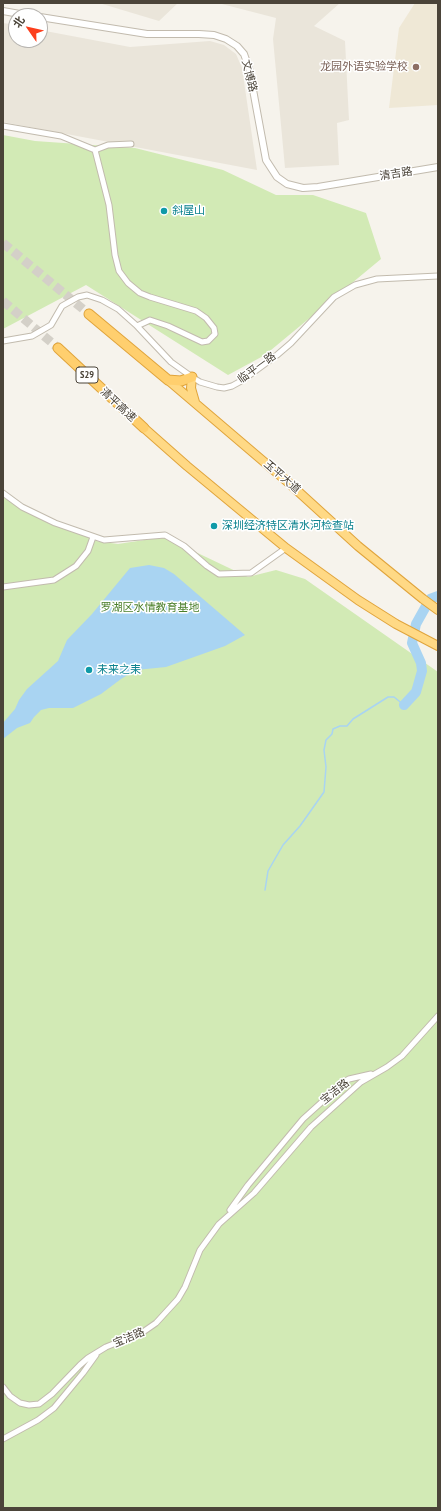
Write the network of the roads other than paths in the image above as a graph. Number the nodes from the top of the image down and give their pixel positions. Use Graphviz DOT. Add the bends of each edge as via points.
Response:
graph roads {
  1 [pos="48,18"];
  2 [pos="3,126"];
  3 [pos="131,144"];
  4 [pos="95,150"];
  5 [pos="438,167"];
  6 [pos="354,181"];
  7 [pos="438,276"];
  8 [pos="89,314"];
  9 [pos="137,326"];
  10 [pos="3,341"];
  11 [pos="58,348"];
  12 [pos="192,377"];
  13 [pos="168,380"];
  14 [pos="195,402"];
  15 [pos="144,428"];
  16 [pos="3,493"];
  17 [pos="93,537"];
  18 [pos="286,548"];
  19 [pos="3,587"];
  20 [pos="438,610"];
  21 [pos="438,646"];
  22 [pos="438,1016"];
  23 [pos="379,1072"];
  24 [pos="224,1219"];
  25 [pos="97,1352"];
  26 [pos="3,1387"];
  27 [pos="3,1439"];
  1 -- 6 [label="street, 文博路" via="147,34 199,34 226,39 244,54 249,68 264,153 269,167 277,177 288,184 303,188"];
  2 -- 4 [label="street" via="61,136"];
  3 -- 4 [label="street" via="108,145"];
  4 -- 9 [label="street" via="109,205 119,272 128,283 150,298 196,311 206,318 214,328 215,334 208,341 202,342 150,320"];
  5 -- 6 [label="street, 清吉路"];
  7 -- 12 [label="street, 临平一路" via="377,279 355,285 334,297 291,343 232,386 216,387"];
  8 -- 13 [label="highway"];
  9 -- 10 [label="street, 临平一路" via="118,309 88,295 78,297 62,306 51,325 32,336"];
  9 -- 12 [label="street, 临平一路" via="171,362"];
  11 -- 15 [label="highway, 清平高速 / S29"];
  12 -- 13 [label="highway" via="181,381"];
  12 -- 14 [label="highway" via="191,388"];
  13 -- 14 [label="highway, 玉平大道"];
  14 -- 20 [label="highway, 玉平大道" via="358,546"];
  15 -- 18 [label="highway"];
  16 -- 17 [label="street" via="22,507"];
  17 -- 18 [label="street" via="104,540 165,535 184,546 219,574 251,573"];
  17 -- 19 [label="street" via="88,551 76,566 54,580"];
  18 -- 21 [label="highway" via="358,600"];
  22 -- 23 [label="street, 宝洁路" via="402,1056"];
  23 -- 24 [label="street, 宝洁路" via="355,1088 311,1127 254,1193"];
  23 -- 24 [label="street, 宝洁路" via="344,1082 303,1119 248,1185"];
  24 -- 25 [label="street, 宝洁路" via="200,1250 178,1299 156,1323 143,1332"];
  25 -- 26 [label="street, 宝洁路" via="39,1404 20,1403"];
  25 -- 27 [label="street" via="54,1408"];
}
